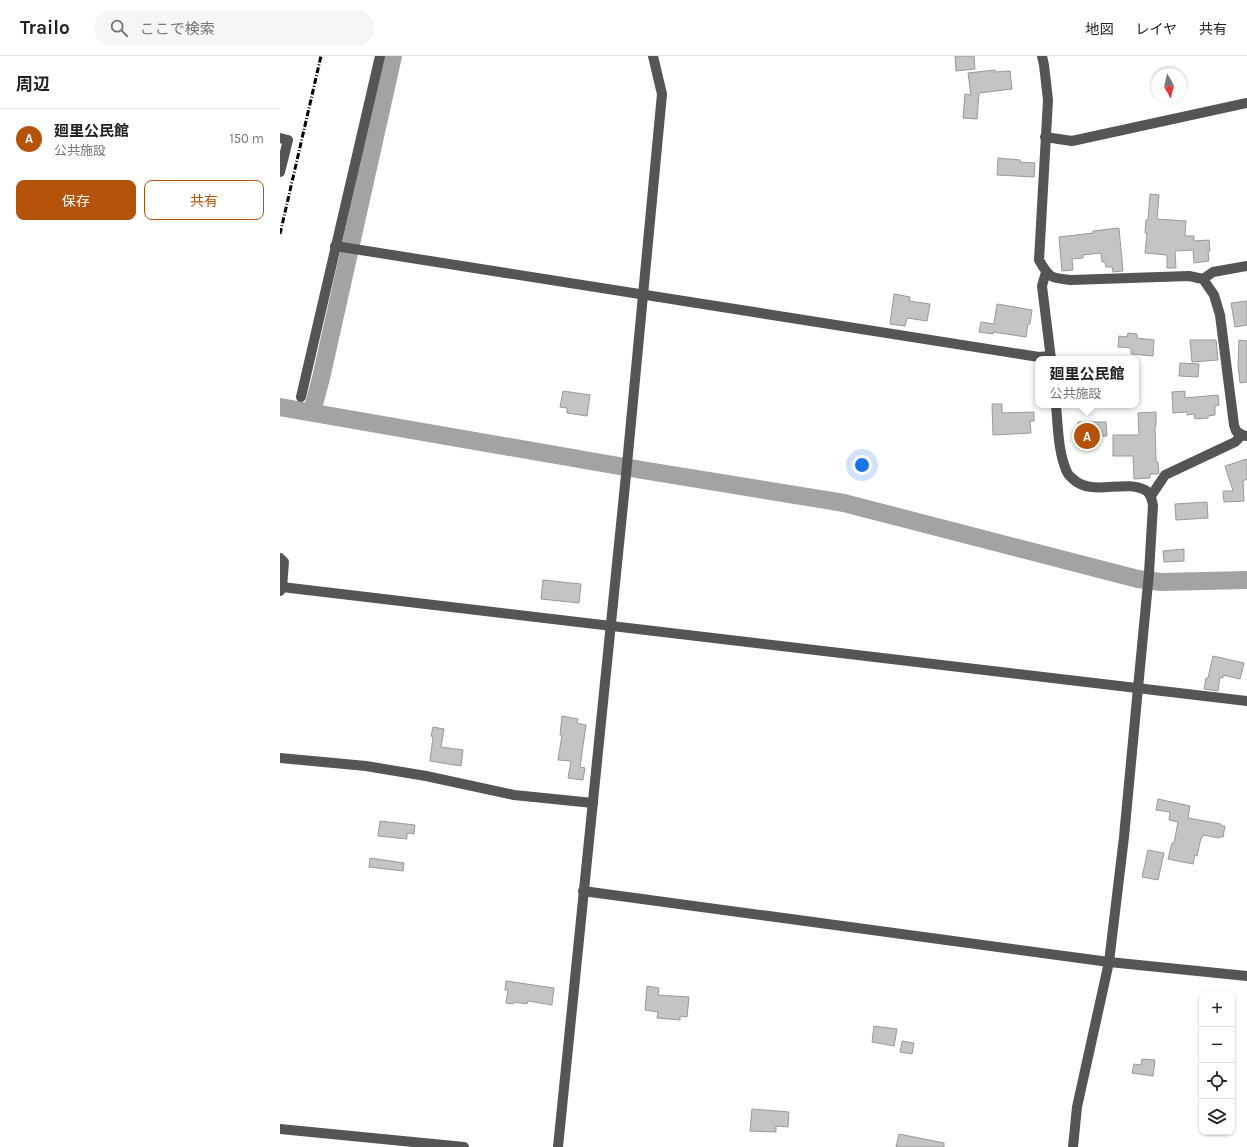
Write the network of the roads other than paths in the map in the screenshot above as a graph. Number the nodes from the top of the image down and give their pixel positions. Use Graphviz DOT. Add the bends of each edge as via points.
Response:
graph roads {
  1 [pos="380,56"];
  2 [pos="652,56"];
  3 [pos="1042,56"];
  4 [pos="1247,103"];
  5 [pos="1046,137"];
  6 [pos="280,138"];
  7 [pos="280,172"];
  8 [pos="335,246"];
  9 [pos="1247,266"];
  10 [pos="1046,272"];
  11 [pos="1203,279"];
  12 [pos="642,294"];
  13 [pos="1035,356"];
  14 [pos="1050,356"];
  15 [pos="301,397"];
  16 [pos="1056,408"];
  17 [pos="1244,435"];
  18 [pos="1151,496"];
  19 [pos="280,558"];
  20 [pos="281,589"];
  21 [pos="610,626"];
  22 [pos="1138,688"];
  23 [pos="1247,700"];
  24 [pos="280,758"];
  25 [pos="593,803"];
  26 [pos="583,891"];
  27 [pos="1108,962"];
  28 [pos="1247,976"];
  29 [pos="280,1129"];
  30 [pos="464,1147"];
  31 [pos="558,1147"];
  32 [pos="1073,1147"];
  1 -- 8 [label="street"];
  2 -- 12 [label="street" via="662,94"];
  3 -- 5 [label="street" via="1048,100"];
  4 -- 5 [label="street" via="1072,141"];
  5 -- 10 [label="street" via="1039,260"];
  6 -- 7 [label="street" via="288,140"];
  8 -- 12 [label="street"];
  8 -- 15 [label="street"];
  9 -- 11 [label="street" via="1214,272"];
  10 -- 11 [label="street" via="1056,278 1071,280 1189,276"];
  10 -- 14 [label="street" via="1042,286"];
  11 -- 17 [label="street" via="1214,295 1220,315 1234,425 1236,431"];
  12 -- 13 [label="street"];
  12 -- 21 [label="street"];
  16 -- 18 [label="street" via="1062,457 1068,474 1078,484 1093,488 1134,486 1146,490"];
  17 -- 18 [label="street" via="1235,442 1165,475"];
  18 -- 22 [label="street" via="1153,505 1148,589"];
  19 -- 20 [label="street" via="284,562"];
  20 -- 21 [label="street"];
  21 -- 22 [label="street"];
  21 -- 25 [label="street"];
  22 -- 23 [label="street"];
  22 -- 27 [label="street" via="1124,838"];
  24 -- 25 [label="street" via="366,766 514,795"];
  25 -- 26 [label="street"];
  26 -- 27 [label="street"];
  26 -- 31 [label="street"];
  27 -- 28 [label="street"];
  27 -- 32 [label="street" via="1077,1107"];
  29 -- 30 [label="street"];
}
